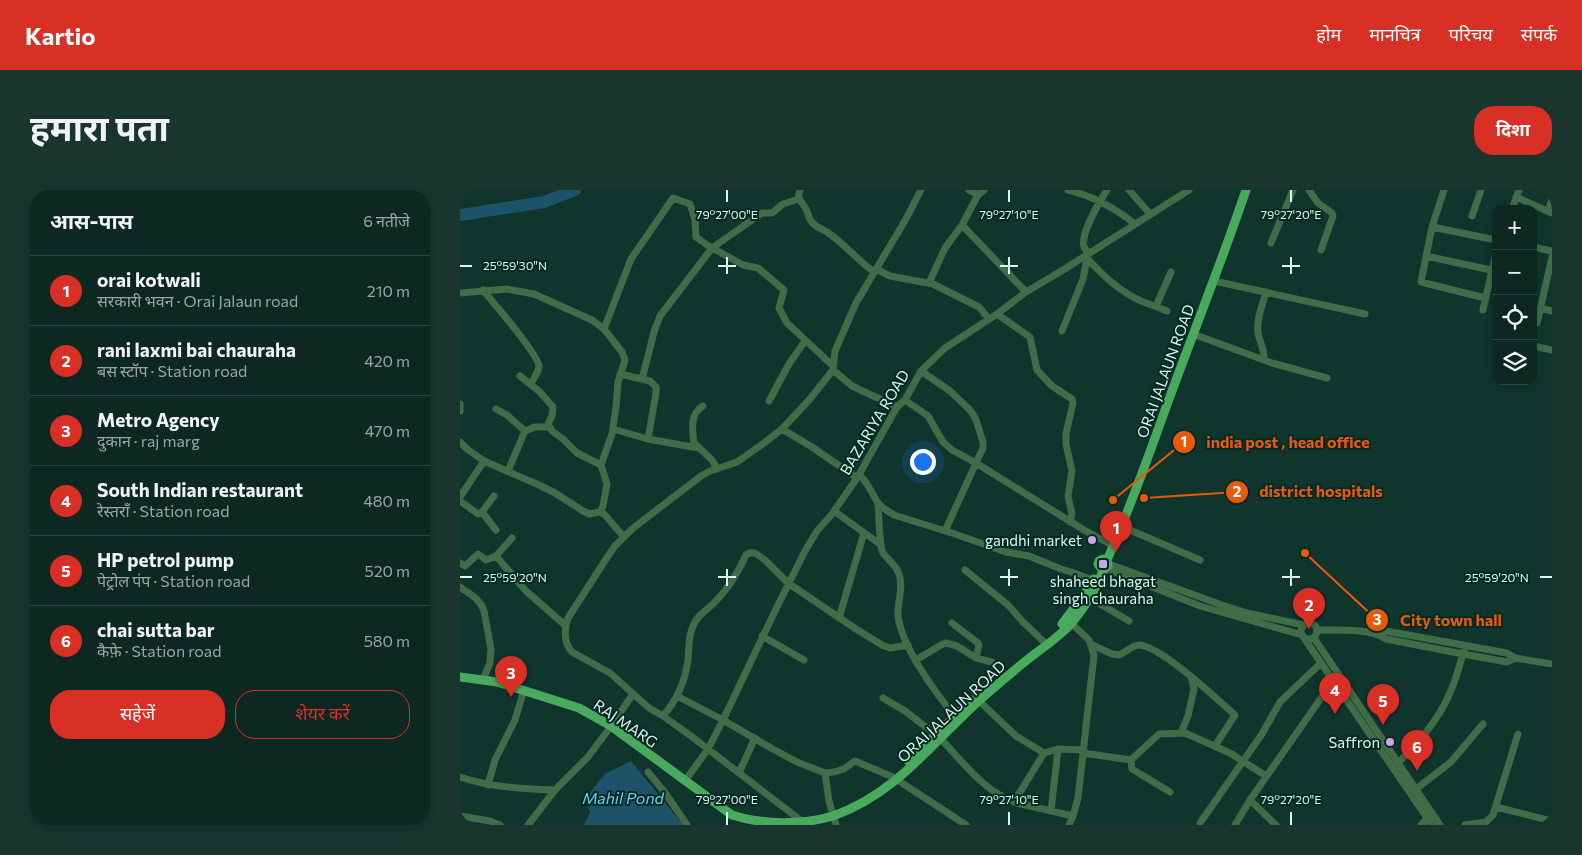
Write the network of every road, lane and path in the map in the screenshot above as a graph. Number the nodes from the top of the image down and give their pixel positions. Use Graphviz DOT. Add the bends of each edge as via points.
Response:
graph roads {
  1 [pos="800,190"];
  2 [pos="921,190"];
  3 [pos="968,190"];
  4 [pos="1068,190"];
  5 [pos="1108,190"];
  6 [pos="1129,190"];
  7 [pos="1189,190"];
  8 [pos="1241,190"];
  9 [pos="1246,190"];
  10 [pos="1293,190"];
  11 [pos="1309,190"];
  12 [pos="1444,190"];
  13 [pos="1481,190"];
  14 [pos="981,193"];
  15 [pos="1518,194"];
  16 [pos="799,199"];
  17 [pos="1552,199"];
  18 [pos="1100,201"];
  19 [pos="1550,212"];
  20 [pos="1150,214"];
  21 [pos="1472,216"];
  22 [pos="1135,224"];
  23 [pos="962,225"];
  24 [pos="1432,226"];
  25 [pos="1492,239"];
  26 [pos="1271,243"];
  27 [pos="712,248"];
  28 [pos="1537,249"];
  29 [pos="1322,250"];
  30 [pos="1552,251"];
  31 [pos="1087,256"];
  32 [pos="1426,256"];
  33 [pos="1552,257"];
  34 [pos="1492,270"];
  35 [pos="875,271"];
  36 [pos="1171,272"];
  37 [pos="1214,281"];
  38 [pos="929,283"];
  39 [pos="483,290"];
  40 [pos="1026,292"];
  41 [pos="1266,292"];
  42 [pos="460,294"];
  43 [pos="460,298"];
  44 [pos="1485,298"];
  45 [pos="1156,306"];
  46 [pos="1540,308"];
  47 [pos="1167,310"];
  48 [pos="1483,310"];
  49 [pos="1552,311"];
  50 [pos="997,314"];
  51 [pos="1365,314"];
  52 [pos="989,319"];
  53 [pos="1537,319"];
  54 [pos="604,329"];
  55 [pos="1062,331"];
  56 [pos="1194,334"];
  57 [pos="805,341"];
  58 [pos="1537,347"];
  59 [pos="1552,350"];
  60 [pos="1264,360"];
  61 [pos="832,368"];
  62 [pos="921,371"];
  63 [pos="620,374"];
  64 [pos="520,376"];
  65 [pos="1327,378"];
  66 [pos="642,379"];
  67 [pos="530,384"];
  68 [pos="904,400"];
  69 [pos="768,401"];
  70 [pos="460,404"];
  71 [pos="703,406"];
  72 [pos="896,407"];
  73 [pos="496,409"];
  74 [pos="460,411"];
  75 [pos="548,427"];
  76 [pos="613,429"];
  77 [pos="782,429"];
  78 [pos="525,431"];
  79 [pos="648,439"];
  80 [pos="460,442"];
  81 [pos="698,448"];
  82 [pos="484,461"];
  83 [pos="976,463"];
  84 [pos="601,465"];
  85 [pos="718,469"];
  86 [pos="508,471"];
  87 [pos="858,476"];
  88 [pos="460,496"];
  89 [pos="494,496"];
  90 [pos="460,500"];
  91 [pos="878,503"];
  92 [pos="834,511"];
  93 [pos="482,512"];
  94 [pos="600,512"];
  95 [pos="1070,522"];
  96 [pos="1123,527"];
  97 [pos="496,530"];
  98 [pos="945,531"];
  99 [pos="864,533"];
  100 [pos="624,537"];
  101 [pos="512,538"];
  102 [pos="881,544"];
  103 [pos="1110,544"];
  104 [pos="496,556"];
  105 [pos="1200,560"];
  106 [pos="460,564"];
  107 [pos="1104,565"];
  108 [pos="964,570"];
  109 [pos="1093,580"];
  110 [pos="788,583"];
  111 [pos="460,587"];
  112 [pos="1090,598"];
  113 [pos="839,618"];
  114 [pos="1069,621"];
  115 [pos="1129,621"];
  116 [pos="952,623"];
  117 [pos="1304,625"];
  118 [pos="566,626"];
  119 [pos="1318,630"];
  120 [pos="1380,634"];
  121 [pos="762,636"];
  122 [pos="1303,636"];
  123 [pos="1314,638"];
  124 [pos="1044,642"];
  125 [pos="908,645"];
  126 [pos="1092,645"];
  127 [pos="1466,646"];
  128 [pos="1463,654"];
  129 [pos="976,658"];
  130 [pos="1515,658"];
  131 [pos="804,660"];
  132 [pos="916,660"];
  133 [pos="992,662"];
  134 [pos="1321,663"];
  135 [pos="1552,664"];
  136 [pos="1009,671"];
  137 [pos="1190,676"];
  138 [pos="460,677"];
  139 [pos="483,679"];
  140 [pos="1333,681"];
  141 [pos="524,690"];
  142 [pos="633,694"];
  143 [pos="678,696"];
  144 [pos="883,698"];
  145 [pos="976,699"];
  146 [pos="662,716"];
  147 [pos="956,718"];
  148 [pos="723,720"];
  149 [pos="1483,724"];
  150 [pos="611,726"];
  151 [pos="1181,733"];
  152 [pos="1518,734"];
  153 [pos="937,736"];
  154 [pos="755,738"];
  155 [pos="1215,746"];
  156 [pos="708,749"];
  157 [pos="1058,749"];
  158 [pos="1083,751"];
  159 [pos="1044,753"];
  160 [pos="1132,760"];
  161 [pos="1242,761"];
  162 [pos="1398,763"];
  163 [pos="648,772"];
  164 [pos="739,773"];
  165 [pos="825,773"];
  166 [pos="460,776"];
  167 [pos="1266,776"];
  168 [pos="895,778"];
  169 [pos="685,781"];
  170 [pos="488,785"];
  171 [pos="555,790"];
  172 [pos="1416,790"];
  173 [pos="1170,792"];
  174 [pos="1250,800"];
  175 [pos="1014,802"];
  176 [pos="1496,807"];
  177 [pos="1051,811"];
  178 [pos="732,815"];
  179 [pos="460,816"];
  180 [pos="1073,816"];
  181 [pos="834,818"];
  182 [pos="1428,818"];
  183 [pos="799,819"];
  184 [pos="1552,821"];
  185 [pos="813,822"];
  186 [pos="761,823"];
  187 [pos="789,823"];
  188 [pos="1200,823"];
  189 [pos="500,825"];
  190 [pos="528,825"];
  191 [pos="687,825"];
  192 [pos="966,825"];
  193 [pos="1069,825"];
  194 [pos="1235,825"];
  195 [pos="1276,825"];
  196 [pos="1421,825"];
  197 [pos="1432,825"];
  198 [pos="1440,825"];
  199 [pos="1465,825"];
  1 -- 16 [label="street"];
  2 -- 35 [label="street"];
  3 -- 14 [label="street"];
  4 -- 18 [label="street"];
  5 -- 18 [label="street"];
  6 -- 20 [label="street"];
  7 -- 20 [label="street, BAZARIYA ROAD"];
  8 -- 103 [label="main road"];
  9 -- 37 [label="main road, ORAI JALAUN ROAD"];
  10 -- 26 [label="street"];
  11 -- 29 [label="street" via="1333,216"];
  12 -- 24 [label="street"];
  13 -- 21 [label="street"];
  14 -- 23 [label="street"];
  15 -- 19 [label="street"];
  16 -- 27 [label="street" via="782,204 772,213 762,213"];
  16 -- 35 [label="street" via="815,226 844,244 860,262"];
  17 -- 19 [label="street"];
  18 -- 22 [label="street"];
  18 -- 31 [label="street" via="1084,237"];
  20 -- 22 [label="street, BAZARIYA ROAD"];
  22 -- 31 [label="street, BAZARIYA ROAD"];
  23 -- 38 [label="street" via="945,248"];
  23 -- 40 [label="street"];
  24 -- 25 [label="street"];
  24 -- 32 [label="street"];
  27 -- 54 [label="street" via="696,237 690,204 673,198 631,259"];
  27 -- 57 [label="street" via="743,265 758,268 784,290 779,308 787,323"];
  27 -- 66 [label="street" via="660,316"];
  28 -- 30 [label="street"];
  31 -- 40 [label="street, BAZARIYA ROAD"];
  31 -- 45 [label="street" via="1106,277 1130,295"];
  31 -- 55 [label="street" via="1084,279"];
  32 -- 34 [label="street"];
  32 -- 44 [label="street" via="1423,283"];
  33 -- 46 [label="street"];
  34 -- 44 [label="street"];
  35 -- 38 [label="street"];
  35 -- 61 [label="street" via="856,303 835,351"];
  36 -- 45 [label="street"];
  37 -- 41 [label="street"];
  37 -- 56 [label="main road, ORAI JALAUN ROAD"];
  38 -- 52 [label="street" via="975,305"];
  39 -- 42 [label="street"];
  39 -- 54 [label="street" via="507,289 534,294 592,320"];
  39 -- 67 [label="street" via="538,361 539,369"];
  40 -- 50 [label="street, BAZARIYA ROAD"];
  41 -- 51 [label="street"];
  41 -- 60 [label="street" via="1258,324"];
  42 -- 43 [label="street"];
  44 -- 48 [label="street"];
  45 -- 47 [label="street"];
  46 -- 49 [label="street"];
  46 -- 53 [label="street"];
  50 -- 52 [label="street, BAZARIYA ROAD"];
  50 -- 95 [label="street" via="1030,337 1037,370 1052,386 1072,399 1066,434 1072,471 1068,496 1072,514"];
  52 -- 62 [label="street, BAZARIYA ROAD" via="945,348"];
  54 -- 63 [label="street" via="624,356"];
  56 -- 60 [label="street"];
  56 -- 96 [label="main road, ORAI JALAUN ROAD"];
  57 -- 61 [label="street"];
  57 -- 69 [label="street"];
  58 -- 59 [label="street"];
  60 -- 65 [label="street"];
  61 -- 72 [label="street" via="852,386"];
  61 -- 77 [label="street" via="810,399"];
  62 -- 68 [label="street, BAZARIYA ROAD"];
  62 -- 83 [label="street" via="950,391 971,412 983,442"];
  63 -- 66 [label="street"];
  63 -- 76 [label="street"];
  64 -- 67 [label="street"];
  66 -- 79 [label="street" via="656,387"];
  67 -- 75 [label="street" via="553,407"];
  68 -- 72 [label="street, BAZARIYA ROAD"];
  68 -- 83 [label="street" via="928,416 947,446"];
  70 -- 74 [label="street"];
  71 -- 81 [label="street" via="693,418 694,443"];
  72 -- 87 [label="street, BAZARIYA ROAD"];
  73 -- 78 [label="street"];
  75 -- 78 [label="street"];
  75 -- 84 [label="street" via="577,453"];
  76 -- 79 [label="street"];
  76 -- 84 [label="street"];
  77 -- 85 [label="street" via="737,462"];
  77 -- 87 [label="street"];
  78 -- 86 [label="street"];
  79 -- 81 [label="street"];
  80 -- 82 [label="street"];
  81 -- 85 [label="street"];
  82 -- 86 [label="street"];
  82 -- 88 [label="street"];
  83 -- 95 [label="street"];
  83 -- 98 [label="street"];
  84 -- 94 [label="street" via="607,484"];
  85 -- 100 [label="street" via="701,476"];
  86 -- 94 [label="street" via="555,493 589,514"];
  87 -- 91 [label="street"];
  87 -- 92 [label="street, BAZARIYA ROAD"];
  89 -- 93 [label="street"];
  90 -- 93 [label="street" via="478,514"];
  91 -- 98 [label="street" via="894,515"];
  91 -- 102 [label="street"];
  92 -- 99 [label="street"];
  92 -- 110 [label="street, BAZARIYA ROAD" via="811,540"];
  93 -- 97 [label="street"];
  94 -- 100 [label="street"];
  95 -- 103 [label="street"];
  96 -- 105 [label="street"];
  96 -- 107 [label="main road, ORAI JALAUN ROAD"];
  98 -- 109 [label="street" via="1006,552 1029,556"];
  99 -- 102 [label="street"];
  99 -- 113 [label="street"];
  100 -- 118 [label="street" via="608,556"];
  101 -- 104 [label="street"];
  102 -- 125 [label="street" via="883,553 900,574 898,616"];
  103 -- 107 [label="main road"];
  104 -- 106 [label="street" via="486,560 478,554 466,566"];
  104 -- 118 [label="street" via="526,591"];
  107 -- 109 [label="main road, ORAI JALAUN ROAD"];
  107 -- 112 [label="main road, ORAI JALAUN ROAD"];
  107 -- 117 [label="street" via="1246,613"];
  107 -- 122 [label="street" via="1200,606"];
  108 -- 124 [label="street" via="1008,605"];
  109 -- 114 [label="main road, ORAI JALAUN ROAD"];
  110 -- 113 [label="street"];
  110 -- 121 [label="street, BAZARIYA ROAD"];
  110 -- 143 [label="street" via="755,553 746,555 733,580 693,625"];
  111 -- 139 [label="street" via="476,598 484,611 491,649 490,663"];
  112 -- 114 [label="main road, ORAI JALAUN ROAD"];
  112 -- 115 [label="street"];
  113 -- 125 [label="street" via="882,645 890,648"];
  114 -- 124 [label="main road, ORAI JALAUN ROAD"];
  114 -- 126 [label="street"];
  114 -- 136 [label="main road, ORAI JALAUN ROAD" via="1058,636"];
  116 -- 129 [label="street" via="978,643"];
  117 -- 119 [label="street" via="1312,623"];
  117 -- 122 [label="street" via="1301,630"];
  118 -- 142 [label="street" via="565,635 572,652 610,673"];
  119 -- 120 [label="street"];
  119 -- 123 [label="street"];
  120 -- 127 [label="street" via="1386,632"];
  120 -- 128 [label="street"];
  121 -- 131 [label="street"];
  121 -- 148 [label="street, BAZARIYA ROAD"];
  122 -- 123 [label="street" via="1309,640"];
  122 -- 134 [label="street"];
  123 -- 162 [label="street"];
  124 -- 136 [label="main road, ORAI JALAUN ROAD"];
  125 -- 132 [label="street"];
  126 -- 137 [label="street" via="1119,655 1134,646 1142,646 1168,659"];
  126 -- 158 [label="street" via="1094,655"];
  127 -- 128 [label="street"];
  127 -- 130 [label="street" via="1507,653"];
  128 -- 130 [label="street" via="1507,662"];
  128 -- 162 [label="street" via="1440,714"];
  129 -- 132 [label="street" via="946,643"];
  129 -- 133 [label="street"];
  130 -- 135 [label="street"];
  132 -- 147 [label="street"];
  134 -- 140 [label="street"];
  134 -- 161 [label="street" via="1280,702"];
  136 -- 145 [label="main road, ORAI JALAUN ROAD"];
  137 -- 151 [label="street" via="1194,689"];
  137 -- 155 [label="street" via="1235,715"];
  138 -- 139 [label="main road, RAJ MARG"];
  139 -- 141 [label="main road, RAJ MARG"];
  140 -- 167 [label="street"];
  140 -- 182 [label="street"];
  141 -- 150 [label="main road, RAJ MARG" via="579,708"];
  141 -- 170 [label="street"];
  142 -- 146 [label="street"];
  142 -- 150 [label="street"];
  143 -- 146 [label="street"];
  143 -- 148 [label="street"];
  144 -- 153 [label="street"];
  145 -- 147 [label="main road, ORAI JALAUN ROAD"];
  145 -- 159 [label="street" via="1016,736"];
  146 -- 156 [label="street"];
  147 -- 153 [label="main road, ORAI JALAUN ROAD"];
  148 -- 154 [label="street"];
  148 -- 156 [label="street, BAZARIYA ROAD"];
  149 -- 172 [label="street" via="1451,762"];
  150 -- 169 [label="main road, RAJ MARG"];
  150 -- 171 [label="street" via="588,757"];
  151 -- 155 [label="street"];
  151 -- 160 [label="street" via="1159,734"];
  152 -- 176 [label="street"];
  153 -- 168 [label="main road, ORAI JALAUN ROAD"];
  153 -- 175 [label="street" via="996,794"];
  154 -- 164 [label="street"];
  154 -- 165 [label="street" via="797,762"];
  155 -- 161 [label="street"];
  156 -- 164 [label="street"];
  156 -- 169 [label="street, BAZARIYA ROAD"];
  157 -- 158 [label="street"];
  157 -- 159 [label="street"];
  157 -- 177 [label="street"];
  158 -- 160 [label="street"];
  158 -- 180 [label="street"];
  159 -- 175 [label="street"];
  160 -- 173 [label="street" via="1132,769"];
  161 -- 167 [label="street"];
  161 -- 188 [label="street"];
  162 -- 172 [label="street"];
  163 -- 191 [label="street"];
  164 -- 183 [label="street"];
  165 -- 168 [label="street" via="844,769 855,761"];
  165 -- 181 [label="street"];
  166 -- 170 [label="street"];
  167 -- 174 [label="street"];
  168 -- 181 [label="main road, ORAI JALAUN ROAD"];
  168 -- 192 [label="street"];
  169 -- 178 [label="main road, RAJ MARG"];
  170 -- 171 [label="street"];
  171 -- 190 [label="street"];
  172 -- 198 [label="street"];
  174 -- 194 [label="street"];
  174 -- 195 [label="street"];
  175 -- 177 [label="street"];
  176 -- 184 [label="street"];
  176 -- 199 [label="street" via="1486,822"];
  177 -- 180 [label="street"];
  178 -- 186 [label="main road"];
  178 -- 187 [label="main road"];
  179 -- 189 [label="street"];
  180 -- 193 [label="street"];
  181 -- 185 [label="main road, ORAI JALAUN ROAD"];
  182 -- 196 [label="street"];
  182 -- 197 [label="street"];
  183 -- 185 [label="main road"];
  183 -- 187 [label="main road"];
  185 -- 187 [label="main road"];
  186 -- 187 [label="main road"];
}
